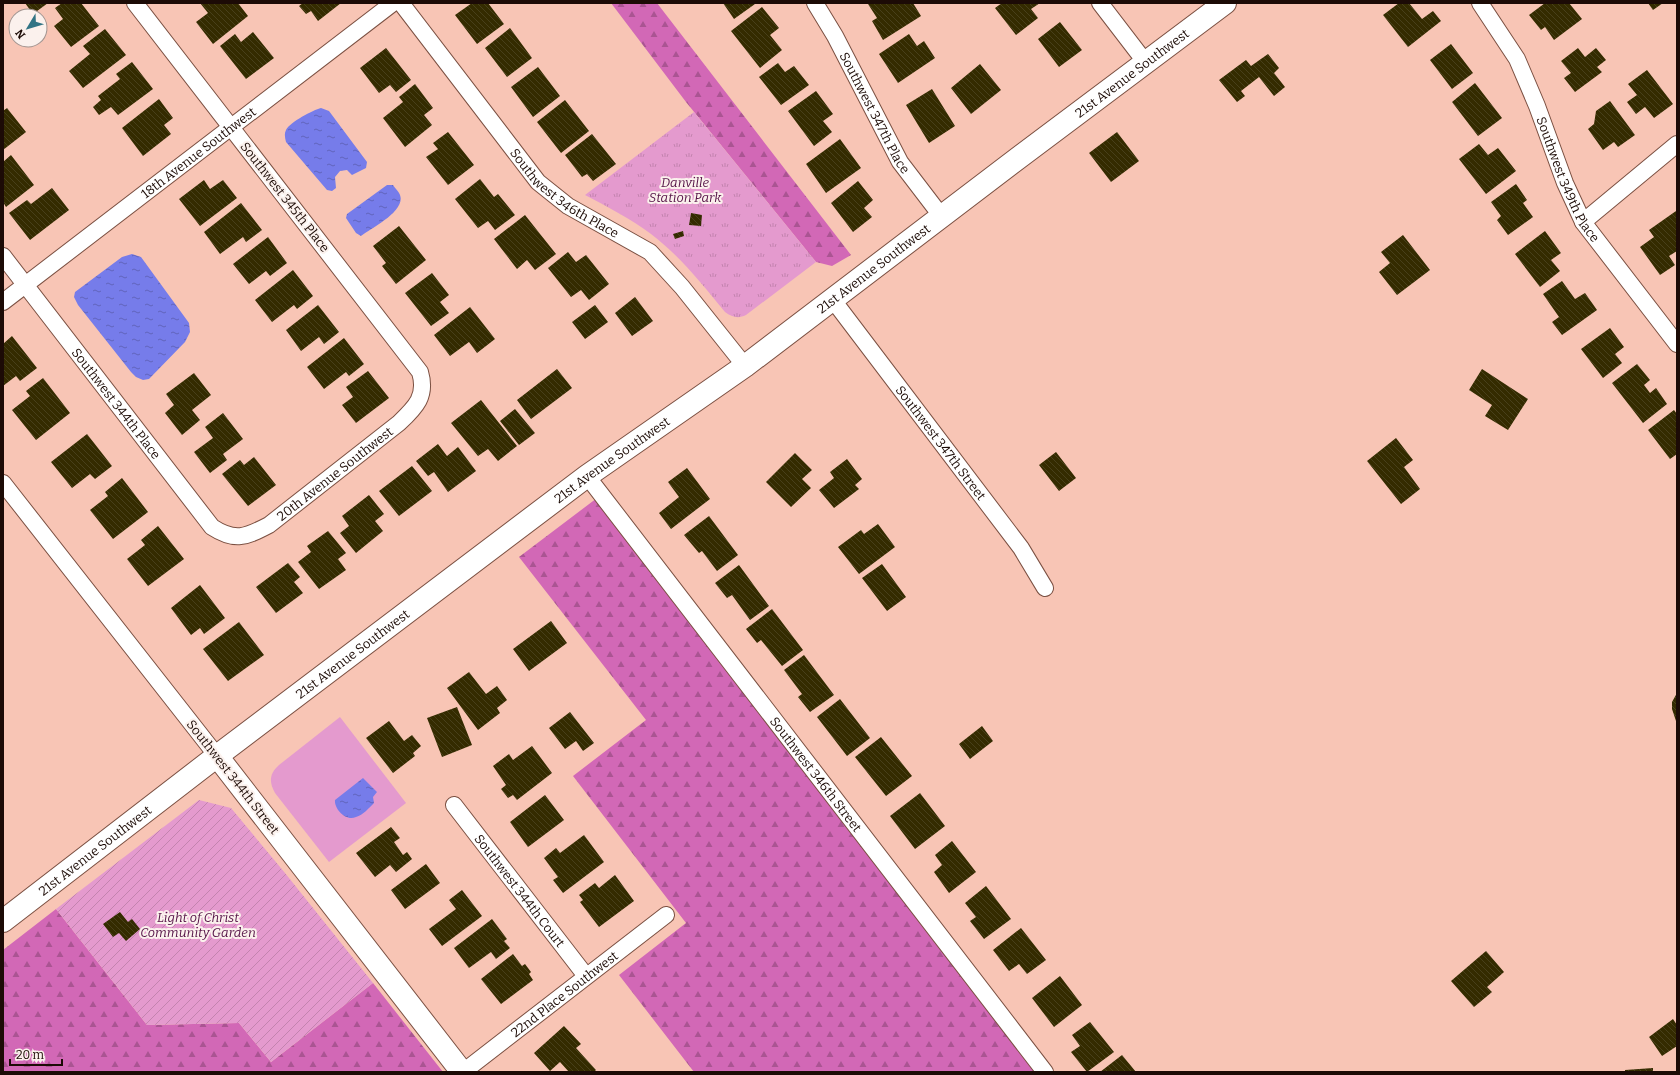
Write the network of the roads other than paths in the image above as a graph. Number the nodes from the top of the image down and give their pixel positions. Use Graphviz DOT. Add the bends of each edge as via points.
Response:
graph roads {
  1 [pos="135,3"];
  2 [pos="393,3"];
  3 [pos="401,3"];
  4 [pos="815,3"];
  5 [pos="1100,3"];
  6 [pos="1225,3"];
  7 [pos="1480,3"];
  8 [pos="1146,63"];
  9 [pos="231,127"];
  10 [pos="1677,144"];
  11 [pos="942,217"];
  12 [pos="1583,222"];
  13 [pos="3,256"];
  14 [pos="26,284"];
  15 [pos="833,300"];
  16 [pos="3,302"];
  17 [pos="1677,344"];
  18 [pos="745,366"];
  19 [pos="421,396"];
  20 [pos="587,476"];
  21 [pos="3,483"];
  22 [pos="239,537"];
  23 [pos="1045,588"];
  24 [pos="217,756"];
  25 [pos="454,804"];
  26 [pos="666,915"];
  27 [pos="3,921"];
  28 [pos="586,976"];
  29 [pos="463,1072"];
  30 [pos="1045,1072"];
  1 -- 9 [label="street, Southwest 345th Place"];
  2 -- 9 [label="street, 18th Avenue Southwest"];
  3 -- 18 [label="street, Southwest 346th Place" via="538,182 568,206 650,252 682,287"];
  4 -- 11 [label="street, Southwest 347th Place" via="835,36 900,162"];
  5 -- 8 [label="street"];
  6 -- 8 [label="main road, 21st Avenue Southwest"];
  7 -- 12 [label="street, Southwest 349th Place" via="1517,59 1565,183"];
  8 -- 11 [label="main road, 21st Avenue Southwest"];
  9 -- 14 [label="street, 18th Avenue Southwest"];
  9 -- 19 [label="street, Southwest 345th Place" via="420,372 423,386"];
  10 -- 12 [label="street"];
  11 -- 15 [label="main road, 21st Avenue Southwest"];
  12 -- 17 [label="street, Southwest 349th Place"];
  13 -- 14 [label="street, Southwest 344th Place"];
  14 -- 16 [label="street, 18th Avenue Southwest"];
  14 -- 22 [label="street, Southwest 344th Place" via="212,527"];
  15 -- 18 [label="main road, 21st Avenue Southwest"];
  15 -- 23 [label="street, Southwest 347th Street" via="1021,548"];
  18 -- 20 [label="main road, 21st Avenue Southwest"];
  19 -- 22 [label="street, 20th Avenue Southwest" via="399,423 269,525 252,534"];
  20 -- 24 [label="main road, 21st Avenue Southwest"];
  20 -- 30 [label="street, Southwest 346th Street"];
  21 -- 24 [label="street, Southwest 344th Street"];
  24 -- 27 [label="main road, 21st Avenue Southwest"];
  24 -- 29 [label="main road, Southwest 344th Street"];
  25 -- 28 [label="street, Southwest 344th Court"];
  26 -- 28 [label="street, 22nd Place Southwest"];
  28 -- 29 [label="street, 22nd Place Southwest"];
}
